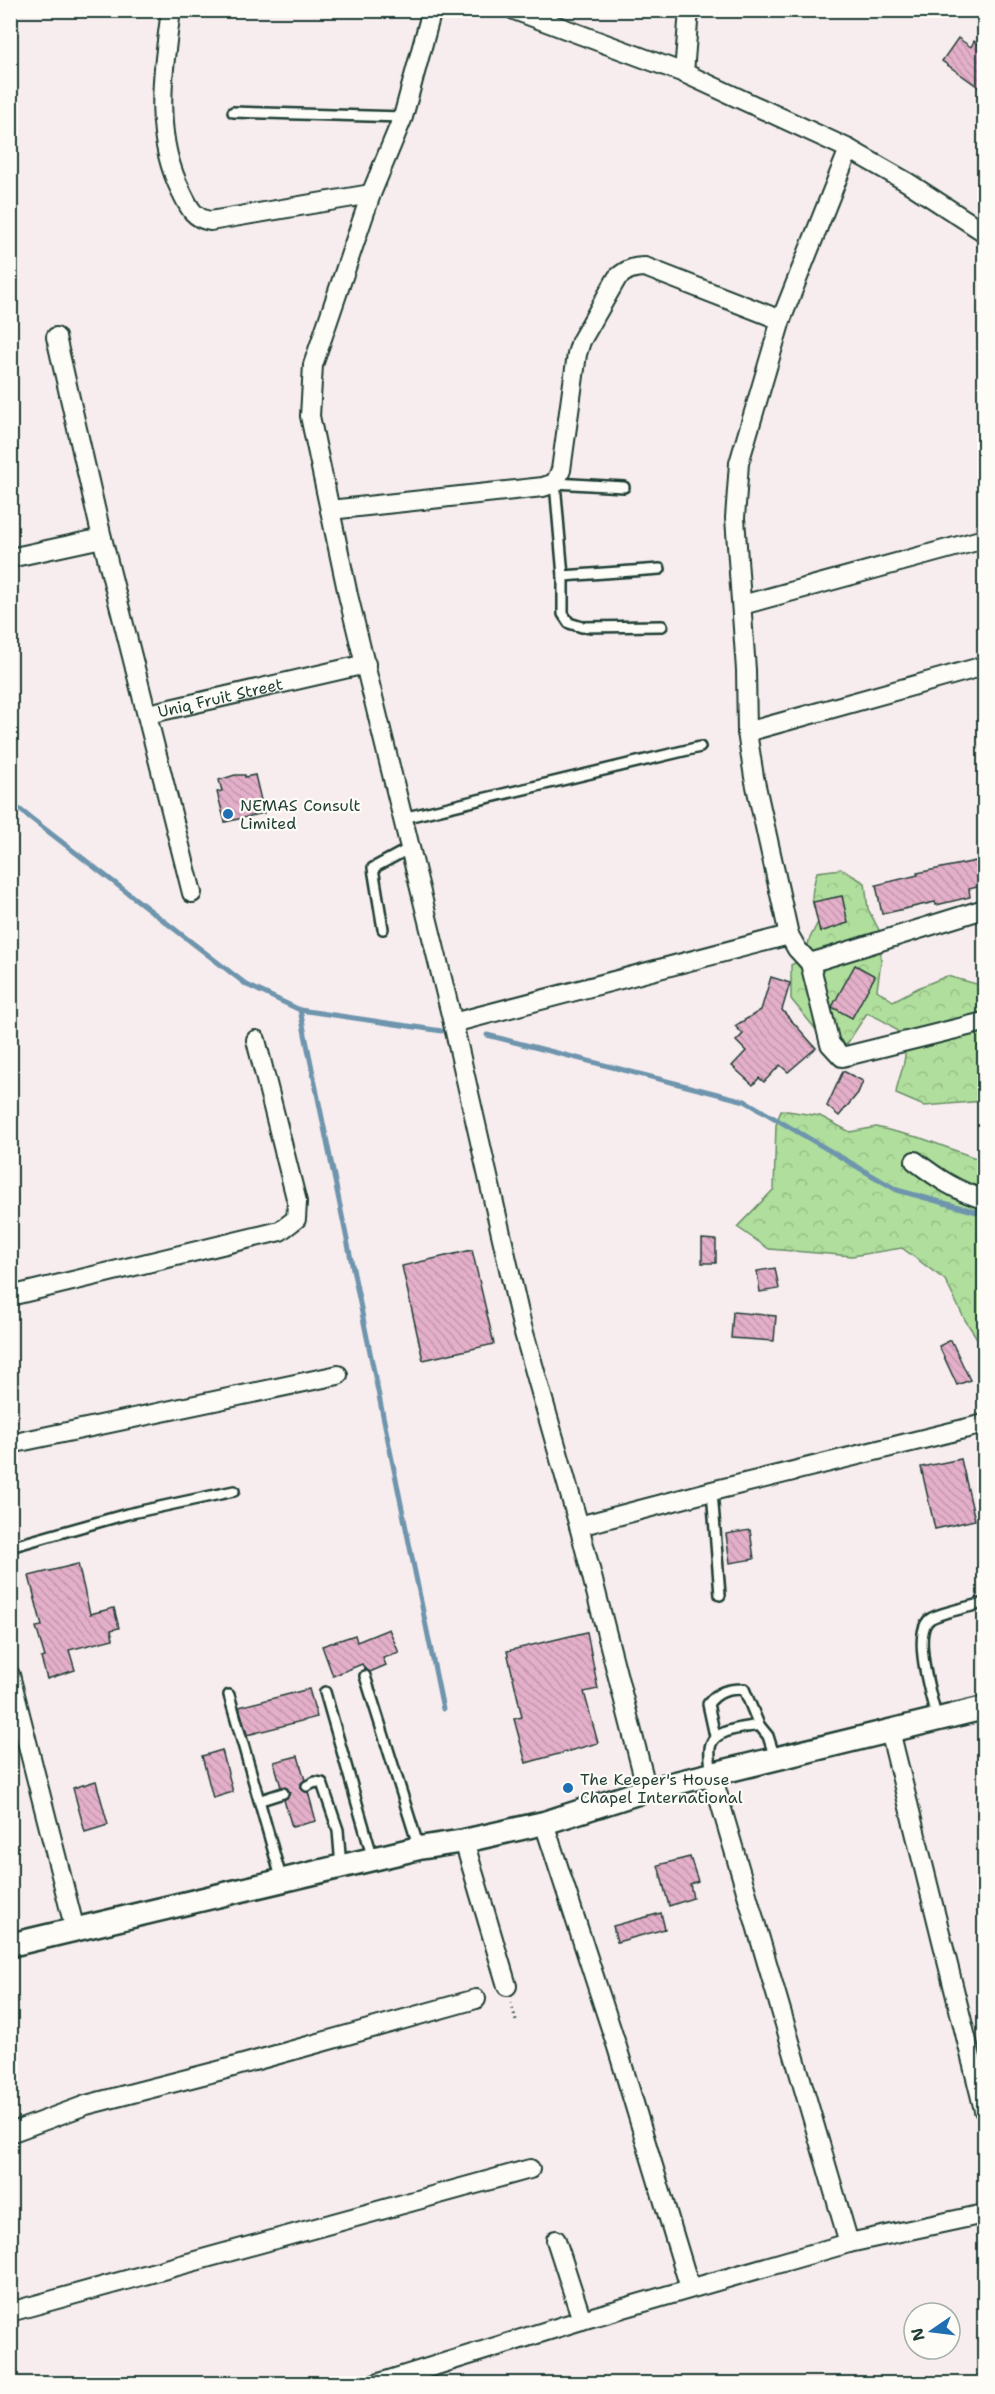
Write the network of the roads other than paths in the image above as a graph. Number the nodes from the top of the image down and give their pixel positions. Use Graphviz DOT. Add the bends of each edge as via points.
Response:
graph roads {
  1 [pos="171,10"];
  2 [pos="432,10"];
  3 [pos="513,10"];
  4 [pos="689,10"];
  5 [pos="684,73"];
  6 [pos="233,112"];
  7 [pos="403,117"];
  8 [pos="849,149"];
  9 [pos="371,194"];
  10 [pos="984,232"];
  11 [pos="781,320"];
  12 [pos="57,337"];
  13 [pos="555,483"];
  14 [pos="624,487"];
  15 [pos="330,510"];
  16 [pos="102,538"];
  17 [pos="984,539"];
  18 [pos="10,558"];
  19 [pos="660,569"];
  20 [pos="563,576"];
  21 [pos="742,605"];
  22 [pos="662,626"];
  23 [pos="366,664"];
  24 [pos="984,666"];
  25 [pos="148,714"];
  26 [pos="747,732"];
  27 [pos="700,747"];
  28 [pos="403,818"];
  29 [pos="410,848"];
  30 [pos="192,893"];
  31 [pos="984,909"];
  32 [pos="384,929"];
  33 [pos="789,935"];
  34 [pos="810,963"];
  35 [pos="984,1022"];
  36 [pos="453,1023"];
  37 [pos="256,1040"];
  38 [pos="915,1161"];
  39 [pos="984,1199"];
  40 [pos="10,1296"];
  41 [pos="339,1375"];
  42 [pos="984,1424"];
  43 [pos="10,1444"];
  44 [pos="234,1491"];
  45 [pos="712,1491"];
  46 [pos="579,1526"];
  47 [pos="10,1547"];
  48 [pos="720,1595"];
  49 [pos="984,1603"];
  50 [pos="10,1675"];
  51 [pos="365,1677"];
  52 [pos="325,1692"];
  53 [pos="229,1695"];
  54 [pos="984,1708"];
  55 [pos="937,1720"];
  56 [pos="759,1725"];
  57 [pos="891,1731"];
  58 [pos="715,1736"];
  59 [pos="775,1760"];
  60 [pos="712,1775"];
  61 [pos="307,1786"];
  62 [pos="647,1790"];
  63 [pos="283,1793"];
  64 [pos="261,1800"];
  65 [pos="544,1823"];
  66 [pos="464,1841"];
  67 [pos="419,1848"];
  68 [pos="374,1859"];
  69 [pos="341,1867"];
  70 [pos="282,1881"];
  71 [pos="75,1930"];
  72 [pos="10,1945"];
  73 [pos="507,1986"];
  74 [pos="476,1999"];
  75 [pos="984,2110"];
  76 [pos="10,2133"];
  77 [pos="530,2169"];
  78 [pos="984,2214"];
  79 [pos="556,2240"];
  80 [pos="849,2243"];
  81 [pos="690,2288"];
  82 [pos="10,2312"];
  83 [pos="582,2320"];
  84 [pos="376,2384"];
  1 -- 9 [label="street" via="161,94 164,136 168,163 191,211 210,221"];
  2 -- 7 [label="street"];
  3 -- 5 [label="street"];
  4 -- 5 [label="street"];
  5 -- 8 [label="street"];
  6 -- 7 [label="lane"];
  7 -- 9 [label="street"];
  8 -- 10 [label="street"];
  8 -- 11 [label="street"];
  9 -- 15 [label="street" via="313,365 310,416"];
  11 -- 13 [label="street" via="645,267 626,270 617,278 579,348 561,470"];
  11 -- 21 [label="street" via="739,463 735,518"];
  12 -- 16 [label="street"];
  13 -- 14 [label="lane"];
  13 -- 15 [label="street"];
  13 -- 20 [label="lane"];
  15 -- 23 [label="street"];
  16 -- 18 [label="street"];
  16 -- 25 [label="street"];
  17 -- 21 [label="street"];
  19 -- 20 [label="lane"];
  20 -- 22 [label="lane" via="563,614 569,623 582,627"];
  21 -- 26 [label="street"];
  23 -- 25 [label="street, Uniq Fruit Street"];
  23 -- 28 [label="street"];
  24 -- 26 [label="street"];
  25 -- 30 [label="street, Uniq Fruit Street"];
  26 -- 33 [label="street"];
  27 -- 28 [label="lane"];
  28 -- 29 [label="street"];
  29 -- 32 [label="lane" via="373,868"];
  29 -- 36 [label="street"];
  31 -- 34 [label="street"];
  33 -- 34 [label="street"];
  33 -- 36 [label="street"];
  34 -- 35 [label="street" via="830,1044 842,1057"];
  36 -- 46 [label="street" via="522,1326"];
  37 -- 40 [label="street" via="297,1202 296,1219 280,1231"];
  38 -- 39 [label="street" via="965,1194"];
  41 -- 43 [label="street"];
  42 -- 45 [label="street"];
  44 -- 47 [label="lane" via="127,1514"];
  45 -- 46 [label="street"];
  45 -- 48 [label="lane"];
  46 -- 62 [label="street"];
  49 -- 55 [label="lane" via="930,1618 924,1627 922,1650"];
  50 -- 71 [label="street"];
  51 -- 67 [label="lane"];
  52 -- 68 [label="lane"];
  53 -- 64 [label="lane"];
  54 -- 55 [label="street"];
  55 -- 57 [label="street"];
  56 -- 58 [label="lane"];
  56 -- 58 [label="lane" via="744,1689 727,1690 716,1694 708,1704"];
  56 -- 59 [label="lane" via="768,1736"];
  57 -- 59 [label="street"];
  57 -- 75 [label="street"];
  58 -- 60 [label="lane" via="710,1745"];
  59 -- 60 [label="street"];
  60 -- 62 [label="street"];
  60 -- 80 [label="street"];
  61 -- 69 [label="lane" via="322,1783 338,1830"];
  62 -- 65 [label="street"];
  63 -- 64 [label="lane"];
  64 -- 70 [label="lane"];
  65 -- 66 [label="street"];
  65 -- 81 [label="street"];
  66 -- 67 [label="street"];
  66 -- 73 [label="street"];
  67 -- 68 [label="street"];
  68 -- 69 [label="street"];
  69 -- 70 [label="street"];
  70 -- 71 [label="street"];
  71 -- 72 [label="street"];
  74 -- 76 [label="street" via="86,2105"];
  77 -- 82 [label="street"];
  78 -- 80 [label="street"];
  79 -- 83 [label="street"];
  80 -- 81 [label="street"];
  81 -- 83 [label="street"];
  83 -- 84 [label="street"];
}
